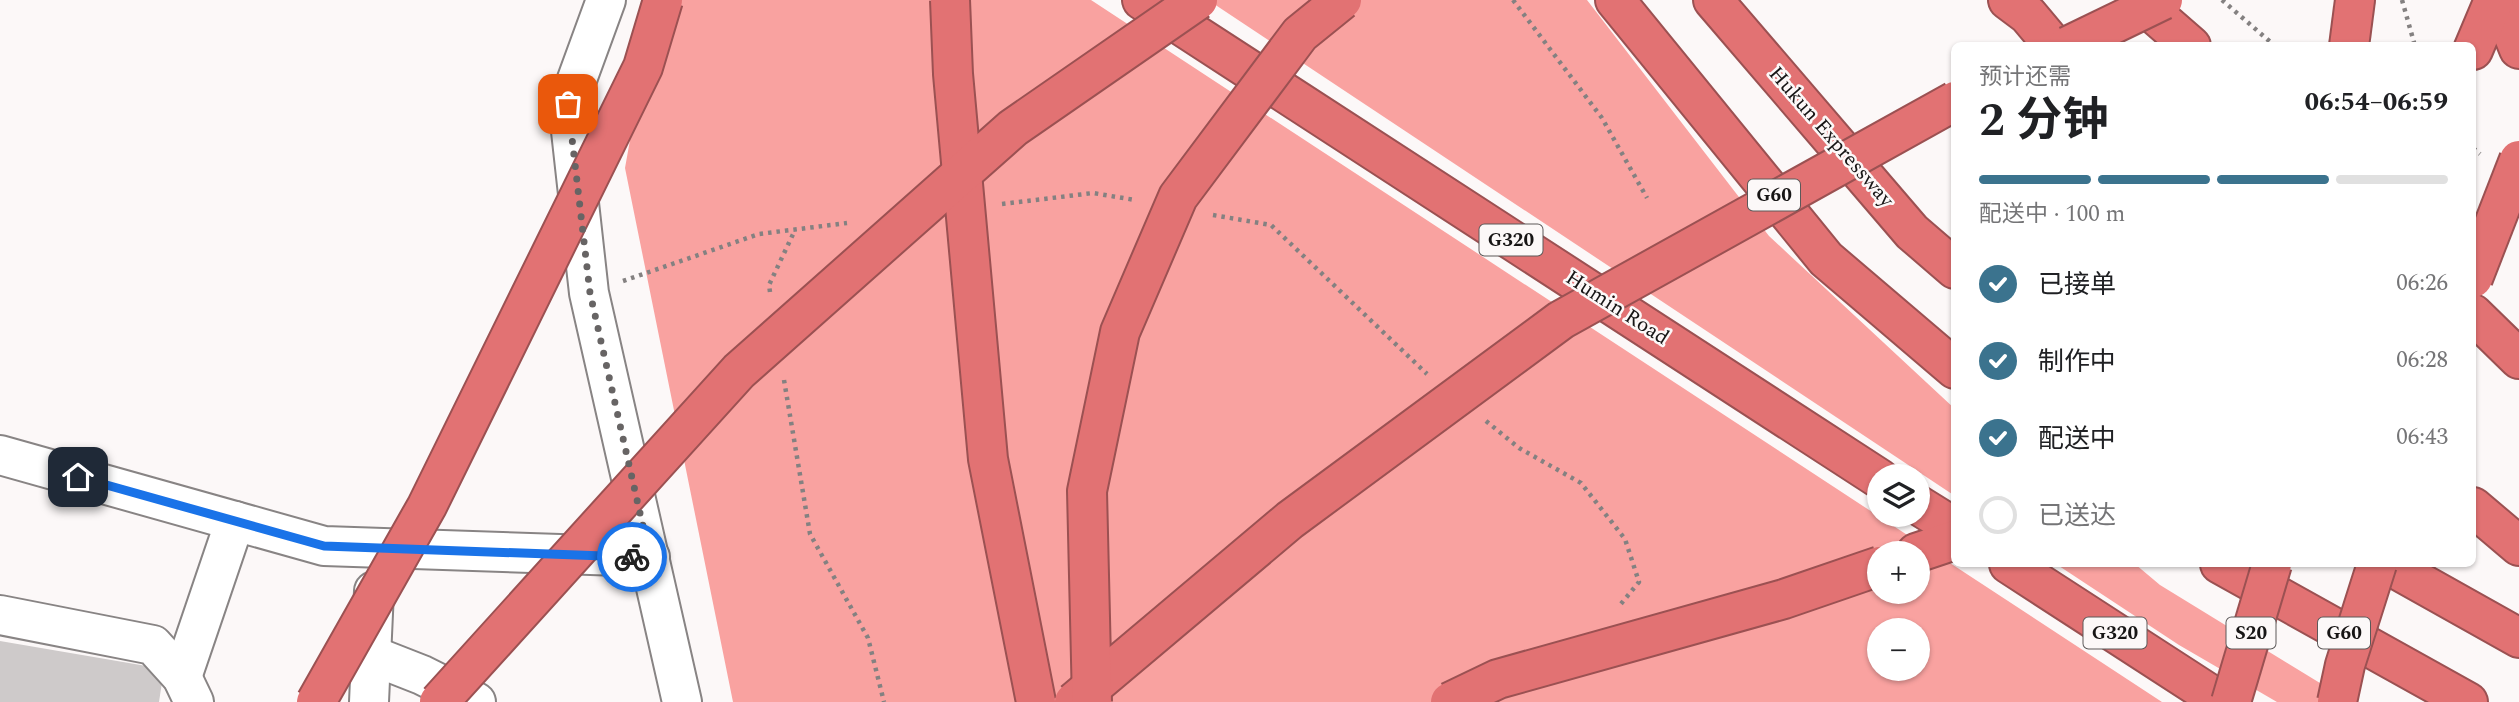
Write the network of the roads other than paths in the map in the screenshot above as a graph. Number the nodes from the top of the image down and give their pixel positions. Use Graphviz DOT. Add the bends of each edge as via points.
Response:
graph roads {
  1 [pos="606,0"];
  2 [pos="663,0"];
  3 [pos="950,0"];
  4 [pos="1142,0"];
  5 [pos="1198,0"];
  6 [pos="1342,0"];
  7 [pos="1615,0"];
  8 [pos="1713,0"];
  9 [pos="2008,0"];
  10 [pos="2138,0"];
  11 [pos="2163,0"];
  12 [pos="2355,0"];
  13 [pos="2496,0"];
  14 [pos="2051,42"];
  15 [pos="2076,42"];
  16 [pos="2186,42"];
  17 [pos="2350,42"];
  18 [pos="2476,43"];
  19 [pos="2519,49"];
  20 [pos="1951,103"];
  21 [pos="2519,160"];
  22 [pos="1951,266"];
  23 [pos="2476,270"];
  24 [pos="2476,317"];
  25 [pos="2519,359"];
  26 [pos="1951,366"];
  27 [pos="0,455"];
  28 [pos="1867,472"];
  29 [pos="2476,510"];
  30 [pos="1930,512"];
  31 [pos="235,521"];
  32 [pos="1951,526"];
  33 [pos="1951,541"];
  34 [pos="2519,546"];
  35 [pos="376,547"];
  36 [pos="1930,548"];
  37 [pos="650,557"];
  38 [pos="2014,567"];
  39 [pos="2225,567"];
  40 [pos="2271,567"];
  41 [pos="2376,567"];
  42 [pos="2392,567"];
  43 [pos="1867,570"];
  44 [pos="0,615"];
  45 [pos="2519,638"];
  46 [pos="371,655"];
  47 [pos="188,690"];
  48 [pos="428,693"];
  49 [pos="316,702"];
  50 [pos="369,702"];
  51 [pos="476,702"];
  52 [pos="682,702"];
  53 [pos="1036,702"];
  54 [pos="1073,702"];
  55 [pos="1092,702"];
  56 [pos="1450,702"];
  57 [pos="2222,702"];
  58 [pos="2231,702"];
  59 [pos="2337,702"];
  60 [pos="2468,702"];
  1 -- 37 [label="street" via="568,104 590,293"];
  2 -- 49 [label="highway, bridge" via="643,67 433,494"];
  3 -- 53 [label="highway, bridge" via="988,458"];
  4 -- 28 [label="highway, Humin Road / G320"];
  5 -- 48 [label="highway, bridge" via="1013,128 739,371"];
  6 -- 55 [label="highway, bridge" via="1300,34 1178,197 1120,331 1087,491"];
  7 -- 26 [label="highway, G60" via="1826,259"];
  8 -- 22 [label="highway, Hukun Expressway" via="1912,232"];
  9 -- 14 [label="highway"];
  10 -- 16 [label="highway"];
  11 -- 15 [label="highway, bridge"];
  12 -- 17 [label="highway"];
  13 -- 18 [label="highway"];
  13 -- 19 [label="highway"];
  20 -- 54 [label="highway, bridge" via="1561,320 1290,520"];
  21 -- 23 [label="highway, bridge"];
  24 -- 25 [label="highway"];
  27 -- 31 [label="street"];
  29 -- 34 [label="highway"];
  30 -- 32 [label="highway"];
  31 -- 35 [label="street" via="324,546"];
  31 -- 47 [label="street"];
  33 -- 36 [label="highway"];
  35 -- 37 [label="street"];
  35 -- 46 [label="street"];
  37 -- 52 [label="street"];
  38 -- 57 [label="highway, G320"];
  39 -- 60 [label="highway, G60"];
  40 -- 58 [label="highway, S20, bridge"];
  41 -- 59 [label="highway, bridge"];
  42 -- 45 [label="highway"];
  43 -- 56 [label="highway, bridge" via="1784,599 1498,679"];
  44 -- 47 [label="street" via="153,645"];
  46 -- 48 [label="street"];
  46 -- 50 [label="street"];
  48 -- 51 [label="street"];
}
